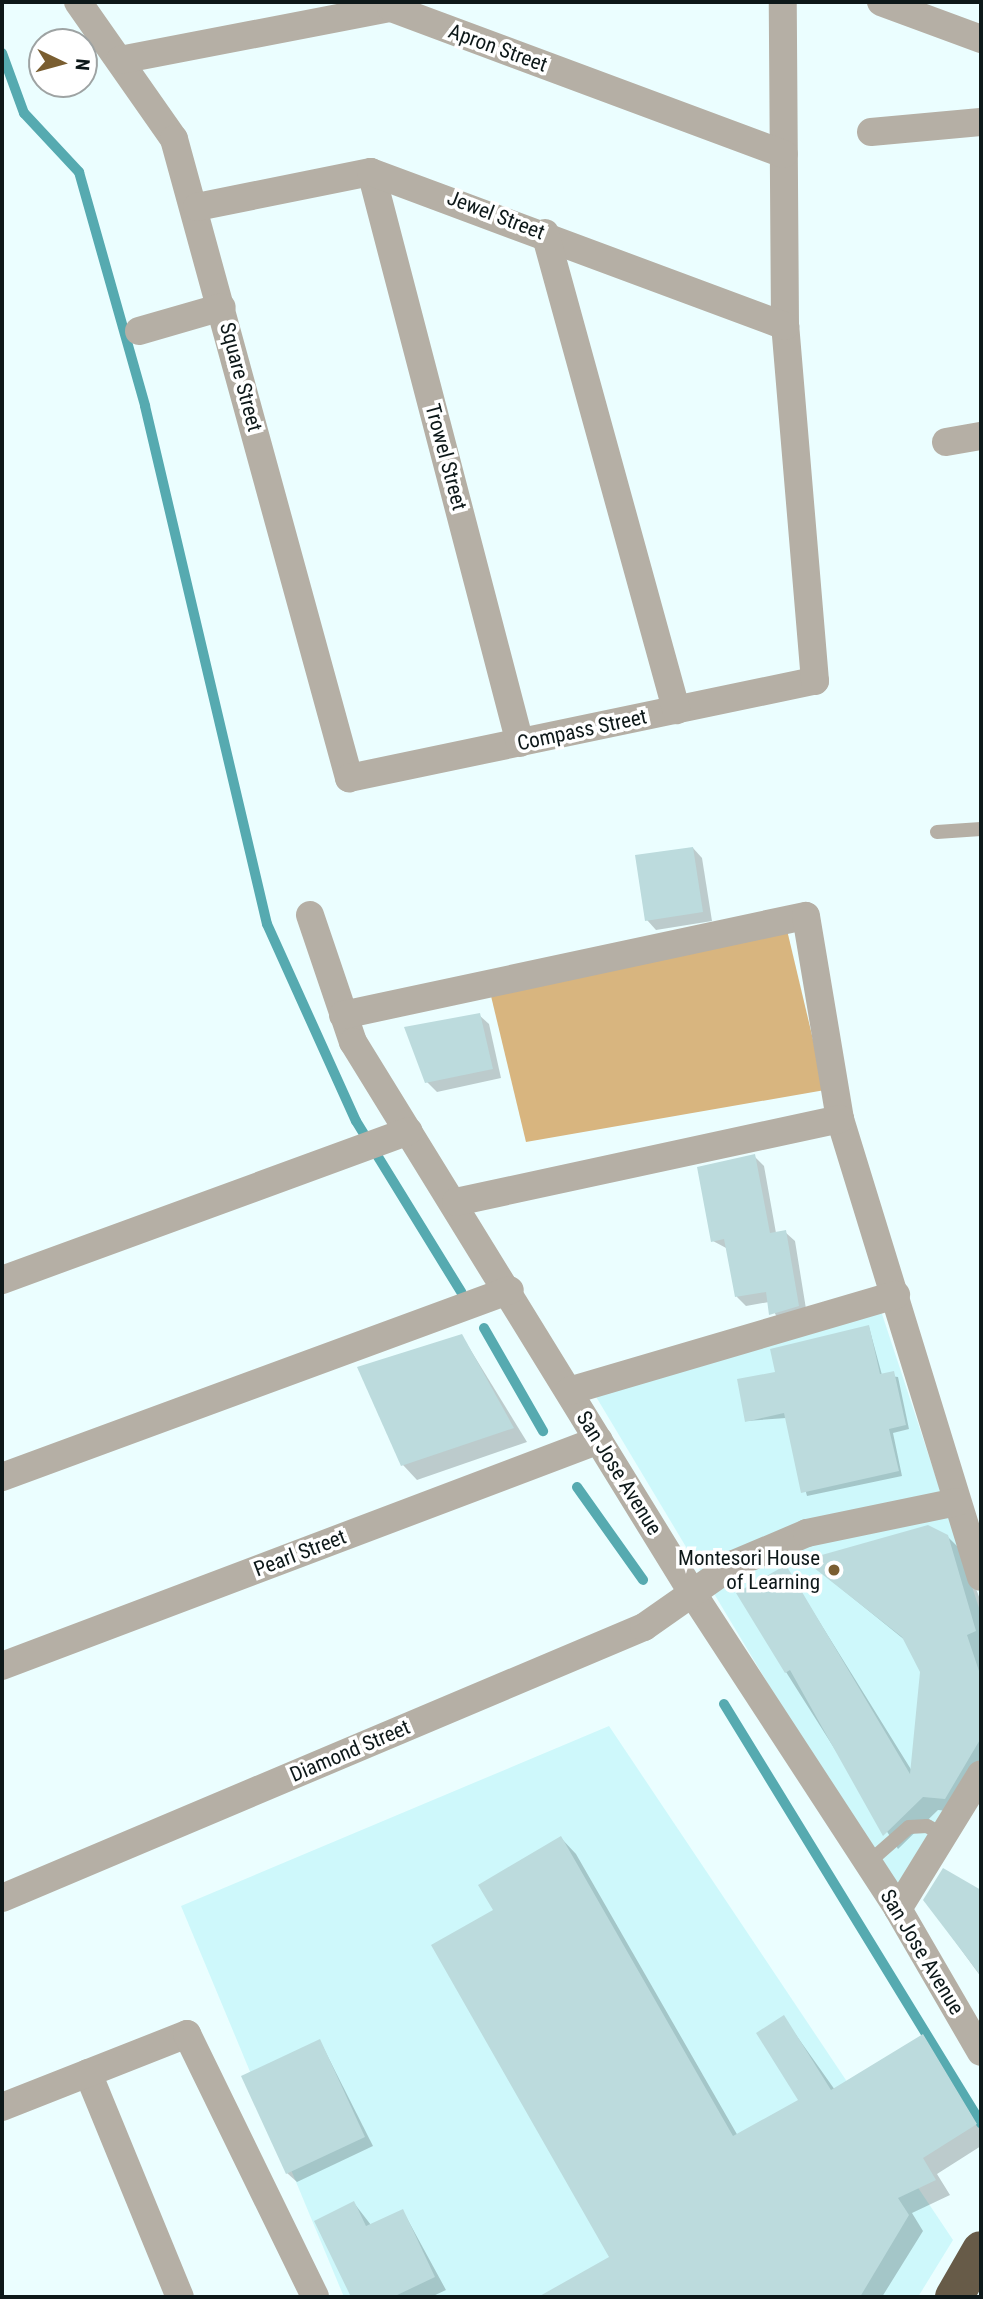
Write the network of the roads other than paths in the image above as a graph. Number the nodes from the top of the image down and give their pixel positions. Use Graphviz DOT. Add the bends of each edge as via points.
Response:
graph roads {
  1 [pos="78,2"];
  2 [pos="783,2"];
  3 [pos="881,2"];
  4 [pos="981,38"];
  5 [pos="120,60"];
  6 [pos="981,122"];
  7 [pos="871,132"];
  8 [pos="784,154"];
  9 [pos="371,172"];
  10 [pos="197,207"];
  11 [pos="545,233"];
  12 [pos="222,307"];
  13 [pos="785,326"];
  14 [pos="139,331"];
  15 [pos="981,436"];
  16 [pos="946,442"];
  17 [pos="676,710"];
  18 [pos="520,743"];
  19 [pos="349,778"];
  20 [pos="981,829"];
  21 [pos="937,832"];
  22 [pos="310,915"];
  23 [pos="343,1015"];
  24 [pos="840,1119"];
  25 [pos="409,1131"];
  26 [pos="456,1202"];
  27 [pos="2,1280"];
  28 [pos="510,1290"];
  29 [pos="896,1295"];
  30 [pos="569,1391"];
  31 [pos="598,1440"];
  32 [pos="2,1477"];
  33 [pos="957,1502"];
  34 [pos="981,1577"];
  35 [pos="693,1594"];
  36 [pos="2,1666"];
  37 [pos="981,1774"];
  38 [pos="946,1836"];
  39 [pos="869,1862"];
  40 [pos="2,1898"];
  41 [pos="898,1909"];
  42 [pos="981,2052"];
  43 [pos="88,2073"];
  44 [pos="2,2107"];
  45 [pos="981,2250"];
  46 [pos="180,2297"];
  47 [pos="315,2297"];
  48 [pos="954,2297"];
  1 -- 5 [label="street, Square Street"];
  2 -- 8 [label="street"];
  3 -- 4 [label="street"];
  5 -- 8 [label="street, Apron Street" via="391,8"];
  5 -- 10 [label="street, Square Street" via="174,139"];
  6 -- 7 [label="street"];
  8 -- 13 [label="street"];
  9 -- 10 [label="street"];
  9 -- 11 [label="street, Jewel Street"];
  9 -- 18 [label="street, Trowel Street"];
  10 -- 12 [label="street, Square Street"];
  11 -- 13 [label="street, Jewel Street"];
  11 -- 17 [label="street"];
  12 -- 14 [label="street"];
  12 -- 19 [label="street, Square Street"];
  13 -- 17 [label="street, Compass Street" via="815,681"];
  15 -- 16 [label="street"];
  17 -- 18 [label="street, Compass Street"];
  18 -- 19 [label="street, Compass Street"];
  20 -- 21 [label="lane"];
  22 -- 23 [label="street, San Jose Avenue"];
  23 -- 24 [label="street" via="806,916"];
  23 -- 25 [label="street, San Jose Avenue"];
  24 -- 26 [label="street"];
  24 -- 29 [label="street"];
  25 -- 26 [label="street, San Jose Avenue"];
  25 -- 27 [label="street"];
  26 -- 28 [label="street, San Jose Avenue"];
  28 -- 30 [label="street, San Jose Avenue"];
  28 -- 32 [label="street"];
  29 -- 30 [label="street"];
  29 -- 33 [label="street"];
  30 -- 31 [label="street, San Jose Avenue"];
  31 -- 35 [label="street, San Jose Avenue"];
  31 -- 36 [label="street, Pearl Street"];
  33 -- 34 [label="street"];
  33 -- 35 [label="street, Diamond Street" via="807,1533 734,1564"];
  35 -- 39 [label="street, San Jose Avenue"];
  35 -- 40 [label="street, Diamond Street" via="644,1627"];
  37 -- 38 [label="street"];
  38 -- 39 [label="lane" via="927,1826 909,1827"];
  38 -- 41 [label="street"];
  39 -- 41 [label="street, San Jose Avenue"];
  41 -- 42 [label="street, San Jose Avenue"];
  43 -- 44 [label="street"];
  43 -- 46 [label="street"];
  43 -- 47 [label="street" via="187,2034"];
  45 -- 48 [label="highway"];
}
